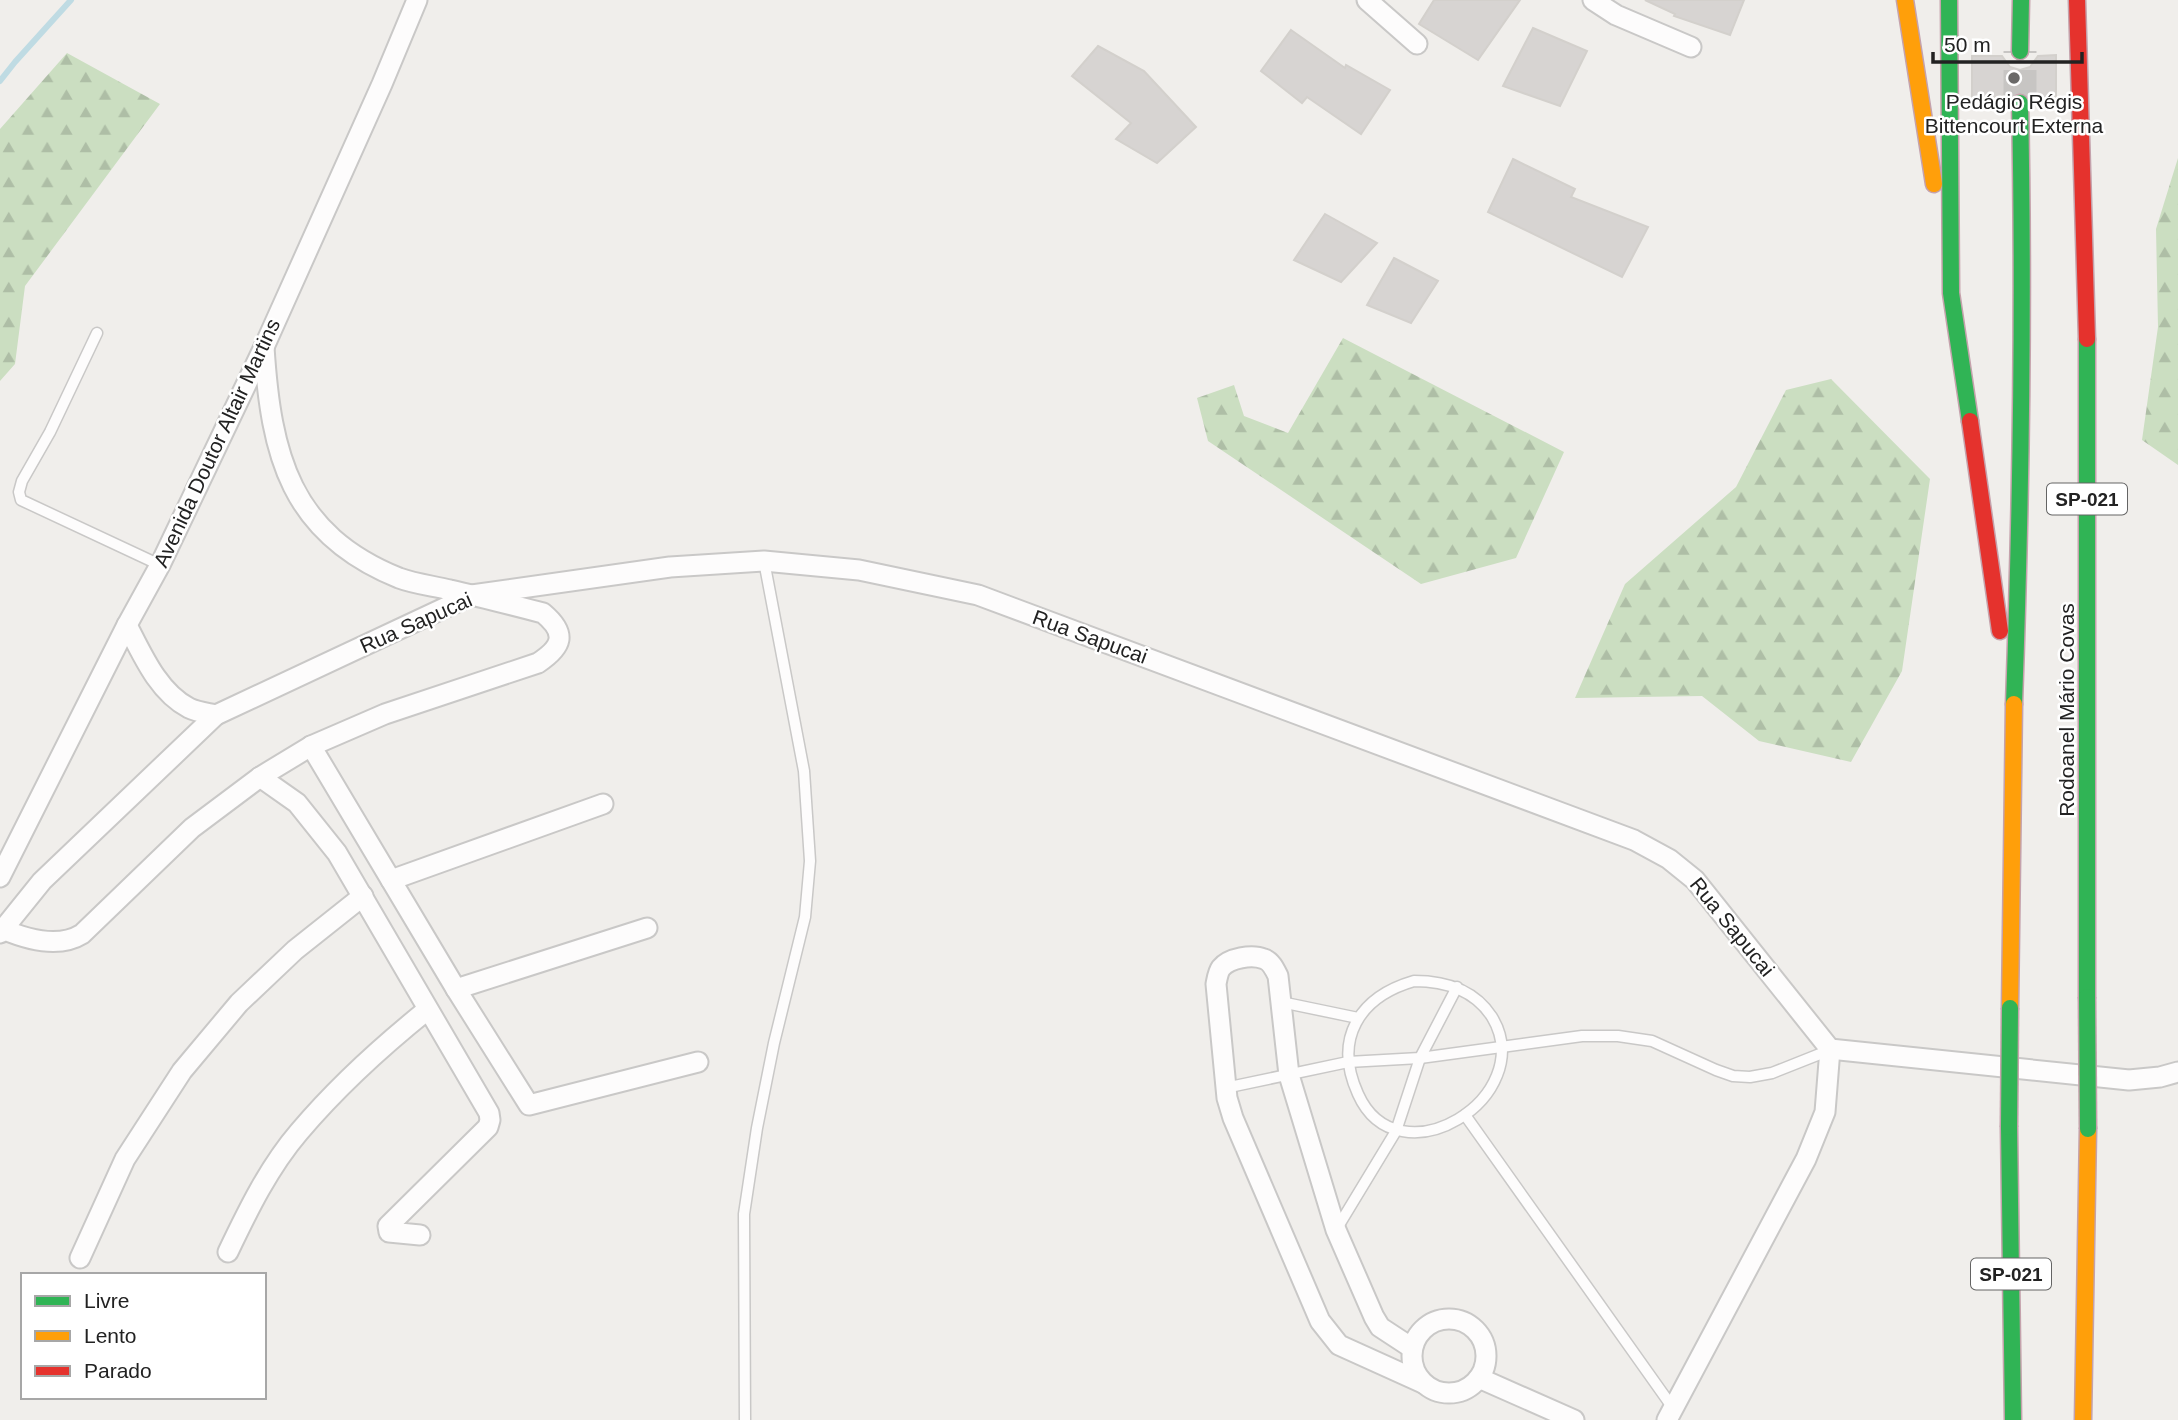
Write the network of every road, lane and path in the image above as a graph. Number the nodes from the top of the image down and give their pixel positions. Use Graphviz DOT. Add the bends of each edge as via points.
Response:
graph roads {
  1 [pos="417,0"];
  2 [pos="1367,0"];
  3 [pos="1593,0"];
  4 [pos="1905,0"];
  5 [pos="1949,0"];
  6 [pos="2021,0"];
  7 [pos="2077,0"];
  8 [pos="1418,44"];
  9 [pos="1691,47"];
  10 [pos="2020,51"];
  11 [pos="2020,103"];
  12 [pos="1951,293"];
  13 [pos="97,333"];
  14 [pos="264,347"];
  15 [pos="764,561"];
  16 [pos="160,565"];
  17 [pos="472,595"];
  18 [pos="127,625"];
  19 [pos="216,715"];
  20 [pos="311,746"];
  21 [pos="2012,759"];
  22 [pos="260,777"];
  23 [pos="603,804"];
  24 [pos="0,877"];
  25 [pos="391,880"];
  26 [pos="363,897"];
  27 [pos="647,928"];
  28 [pos="1,930"];
  29 [pos="1457,987"];
  30 [pos="456,989"];
  31 [pos="1281,1002"];
  32 [pos="427,1010"];
  33 [pos="1358,1018"];
  34 [pos="1503,1045"];
  35 [pos="1830,1049"];
  36 [pos="1420,1058"];
  37 [pos="698,1062"];
  38 [pos="1348,1062"];
  39 [pos="2178,1072"];
  40 [pos="1289,1075"];
  41 [pos="1225,1088"];
  42 [pos="1465,1115"];
  43 [pos="1396,1130"];
  44 [pos="1336,1230"];
  45 [pos="420,1235"];
  46 [pos="228,1252"];
  47 [pos="80,1258"];
  48 [pos="1412,1348"];
  49 [pos="1479,1378"];
  50 [pos="1423,1383"];
  51 [pos="1670,1414"];
  52 [pos="745,1420"];
  53 [pos="1574,1420"];
  54 [pos="2013,1420"];
  55 [pos="2083,1420"];
  1 -- 14 [label="street, Avenida Doutor Altair Martins"];
  2 -- 8 [label="street"];
  3 -- 9 [label="street" via="1616,15"];
  4 -- 12 [label="highway"];
  5 -- 12 [label="highway, SP-021"];
  6 -- 10 [label="highway"];
  7 -- 55 [label="highway, Rodoanel Mário Covas / SP-021, bridge" via="2087,283 2088,1129"];
  11 -- 21 [label="highway, SP-021" via="2020,549"];
  12 -- 21 [label="highway, SP-021" via="1996,593"];
  13 -- 16 [label="lane" via="22,481 21,500"];
  14 -- 16 [label="street, Avenida Doutor Altair Martins"];
  14 -- 17 [label="street" via="267,401 282,458 301,503 326,534 354,557 401,579"];
  15 -- 17 [label="street, Rua Sapucai" via="670,567"];
  15 -- 35 [label="street, Rua Sapucai" via="859,570 978,595 1634,840 1670,859 1695,880"];
  15 -- 52 [label="lane" via="804,771 810,861 806,917 774,1043 744,1214"];
  16 -- 18 [label="street, Avenida Doutor Altair Martins"];
  17 -- 19 [label="street, Rua Sapucai"];
  17 -- 20 [label="street" via="543,613 557,631 555,652 538,663 384,714"];
  18 -- 19 [label="street" via="169,693 189,708"];
  18 -- 24 [label="street, Avenida Doutor Altair Martins"];
  19 -- 28 [label="street, Rua Sapucai" via="42,881"];
  20 -- 22 [label="street"];
  20 -- 25 [label="street"];
  21 -- 54 [label="highway, SP-021, bridge" via="2009,1128"];
  22 -- 26 [label="street" via="306,813"];
  22 -- 28 [label="street" via="192,828 82,934 54,943"];
  23 -- 25 [label="street"];
  25 -- 30 [label="street"];
  26 -- 32 [label="street"];
  26 -- 47 [label="street" via="295,950 239,1003 182,1071 125,1159"];
  27 -- 30 [label="street"];
  29 -- 33 [label="lane" via="1436,981 1393,987"];
  29 -- 34 [label="lane" via="1487,1010"];
  29 -- 36 [label="lane"];
  30 -- 37 [label="street" via="529,1105"];
  31 -- 33 [label="lane"];
  31 -- 40 [label="street"];
  31 -- 41 [label="street" via="1278,976 1265,959 1230,961 1220,970 1216,984"];
  32 -- 45 [label="street" via="490,1120 388,1226 389,1232"];
  32 -- 46 [label="street" via="376,1051 297,1133 254,1197"];
  33 -- 38 [label="lane"];
  34 -- 35 [label="lane" via="1618,1036 1652,1041 1716,1070 1750,1077"];
  34 -- 36 [label="lane"];
  34 -- 42 [label="lane" via="1490,1089"];
  35 -- 39 [label="street" via="2129,1080"];
  35 -- 51 [label="street" via="1825,1112 1807,1159"];
  36 -- 38 [label="lane"];
  36 -- 43 [label="lane"];
  38 -- 40 [label="lane"];
  38 -- 43 [label="lane" via="1359,1097 1370,1112"];
  40 -- 41 [label="lane"];
  40 -- 44 [label="street"];
  41 -- 50 [label="street" via="1233,1118 1320,1321 1339,1345"];
  42 -- 43 [label="lane" via="1444,1127 1421,1132"];
  42 -- 51 [label="lane"];
  43 -- 44 [label="lane"];
  44 -- 48 [label="street" via="1380,1327"];
  48 -- 49 [label="street" via="1426,1327 1437,1321 1460,1321 1478,1334 1484,1345 1486,1356"];
  48 -- 50 [label="street" via="1415,1373"];
  49 -- 50 [label="street" via="1458,1392 1433,1390"];
  49 -- 53 [label="street"];
}
